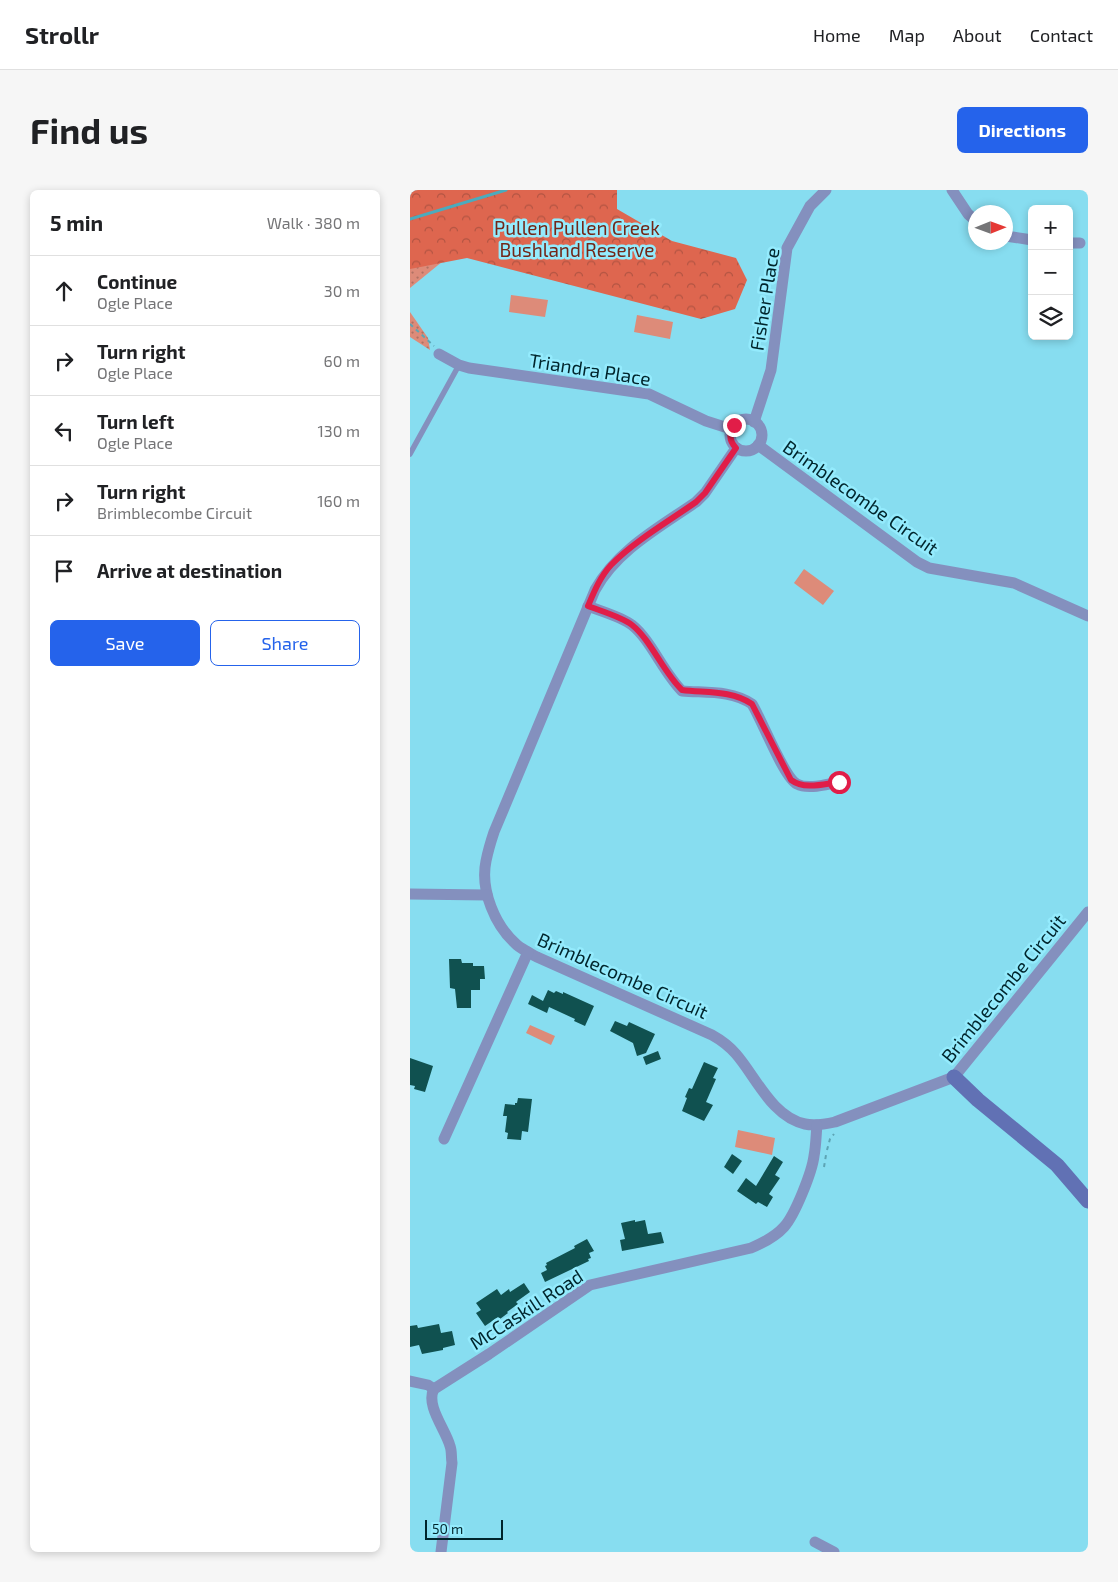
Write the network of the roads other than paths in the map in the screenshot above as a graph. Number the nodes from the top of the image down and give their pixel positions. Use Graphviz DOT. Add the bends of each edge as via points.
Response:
graph roads {
  1 [pos="826,190"];
  2 [pos="952,190"];
  3 [pos="968,214"];
  4 [pos="1013,237"];
  5 [pos="1028,239"];
  6 [pos="439,354"];
  7 [pos="459,365"];
  8 [pos="754,422"];
  9 [pos="731,429"];
  10 [pos="758,445"];
  11 [pos="736,448"];
  12 [pos="410,454"];
  13 [pos="588,606"];
  14 [pos="1088,616"];
  15 [pos="839,782"];
  16 [pos="410,894"];
  17 [pos="487,895"];
  18 [pos="1088,912"];
  19 [pos="528,952"];
  20 [pos="954,1077"];
  21 [pos="817,1124"];
  22 [pos="444,1139"];
  23 [pos="1088,1200"];
  24 [pos="410,1381"];
  25 [pos="434,1389"];
  26 [pos="815,1542"];
  27 [pos="441,1552"];
  28 [pos="834,1552"];
  1 -- 8 [label="street, Fisher Place" via="810,206 787,248 770,370"];
  2 -- 3 [label="street"];
  4 -- 5 [label="street"];
  6 -- 7 [label="street, Triandra Place"];
  7 -- 9 [label="street, Triandra Place" via="649,394"];
  7 -- 12 [label="lane"];
  8 -- 9 [label="street" via="738,421"];
  8 -- 10 [label="street, Brimblecombe Circuit" via="762,435"];
  9 -- 11 [label="street" via="731,441"];
  10 -- 11 [label="street, Brimblecombe Circuit" via="750,451"];
  10 -- 14 [label="street, Brimblecombe Circuit" via="928,568 1014,583"];
  11 -- 13 [label="street, Brimblecombe Circuit" via="696,502 610,566"];
  13 -- 15 [label="street" via="631,624 642,634 682,690 733,694 752,704 791,780 798,785"];
  13 -- 17 [label="street, Brimblecombe Circuit" via="494,832 485,863"];
  16 -- 17 [label="street"];
  17 -- 19 [label="street, Brimblecombe Circuit" via="502,929"];
  18 -- 20 [label="street, Brimblecombe Circuit"];
  19 -- 21 [label="street, Brimblecombe Circuit" via="712,1035 736,1054 782,1111 805,1124"];
  19 -- 22 [label="street"];
  20 -- 21 [label="street, Brimblecombe Circuit" via="835,1122"];
  20 -- 23 [label="street" via="1057,1165"];
  21 -- 25 [label="street, McCaskill Road" via="814,1158 806,1183 784,1227 768,1240 751,1248 590,1285"];
  24 -- 25 [label="street"];
  25 -- 27 [label="street" via="431,1399 451,1448 452,1462"];
  26 -- 28 [label="street"];
}
